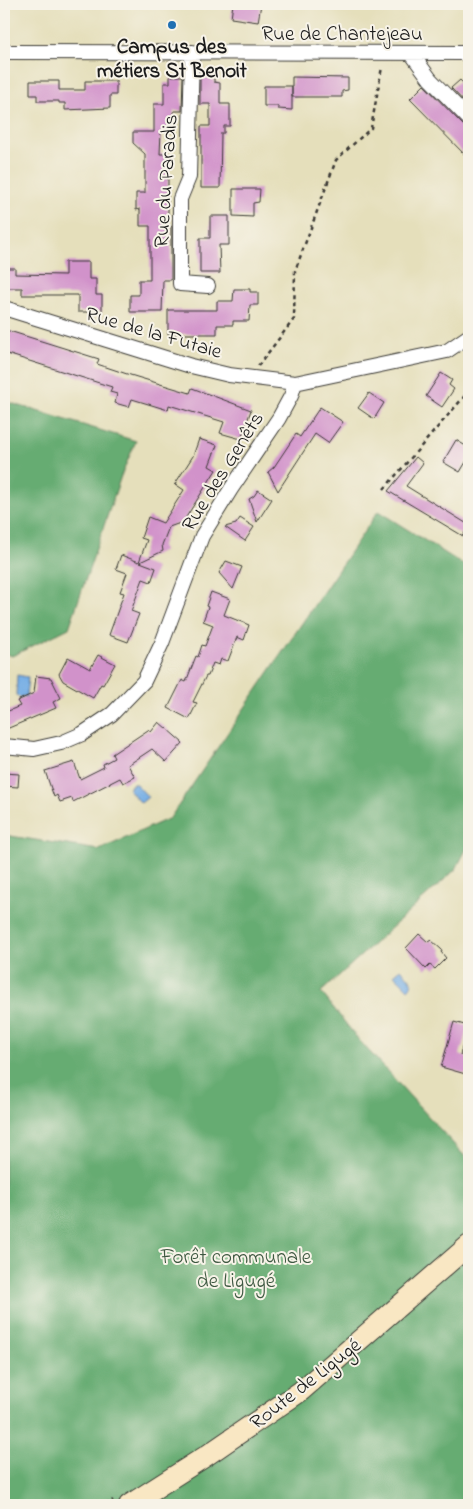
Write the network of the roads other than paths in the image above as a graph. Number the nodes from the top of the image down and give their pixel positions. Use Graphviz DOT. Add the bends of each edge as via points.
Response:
graph roads {
  1 [pos="4,52"];
  2 [pos="192,52"];
  3 [pos="410,53"];
  4 [pos="469,53"];
  5 [pos="469,119"];
  6 [pos="208,286"];
  7 [pos="4,308"];
  8 [pos="469,336"];
  9 [pos="296,383"];
  10 [pos="4,746"];
  11 [pos="469,1245"];
  12 [pos="129,1505"];
  1 -- 2 [label="street, Rue de Chantejeau"];
  2 -- 3 [label="street, Rue de Chantejeau"];
  2 -- 6 [label="street, Rue du Paradis" via="189,177 180,199 180,284"];
  3 -- 4 [label="street, Rue de Chantejeau"];
  3 -- 5 [label="street"];
  7 -- 9 [label="street, Rue de la Futaie" via="191,366"];
  8 -- 9 [label="street" via="447,351"];
  9 -- 10 [label="street, Rue des Genêts" via="280,418 202,536 162,643 144,681 112,714 82,734 34,749"];
  11 -- 12 [label="street, Route de Ligugé" via="301,1391"];
}
